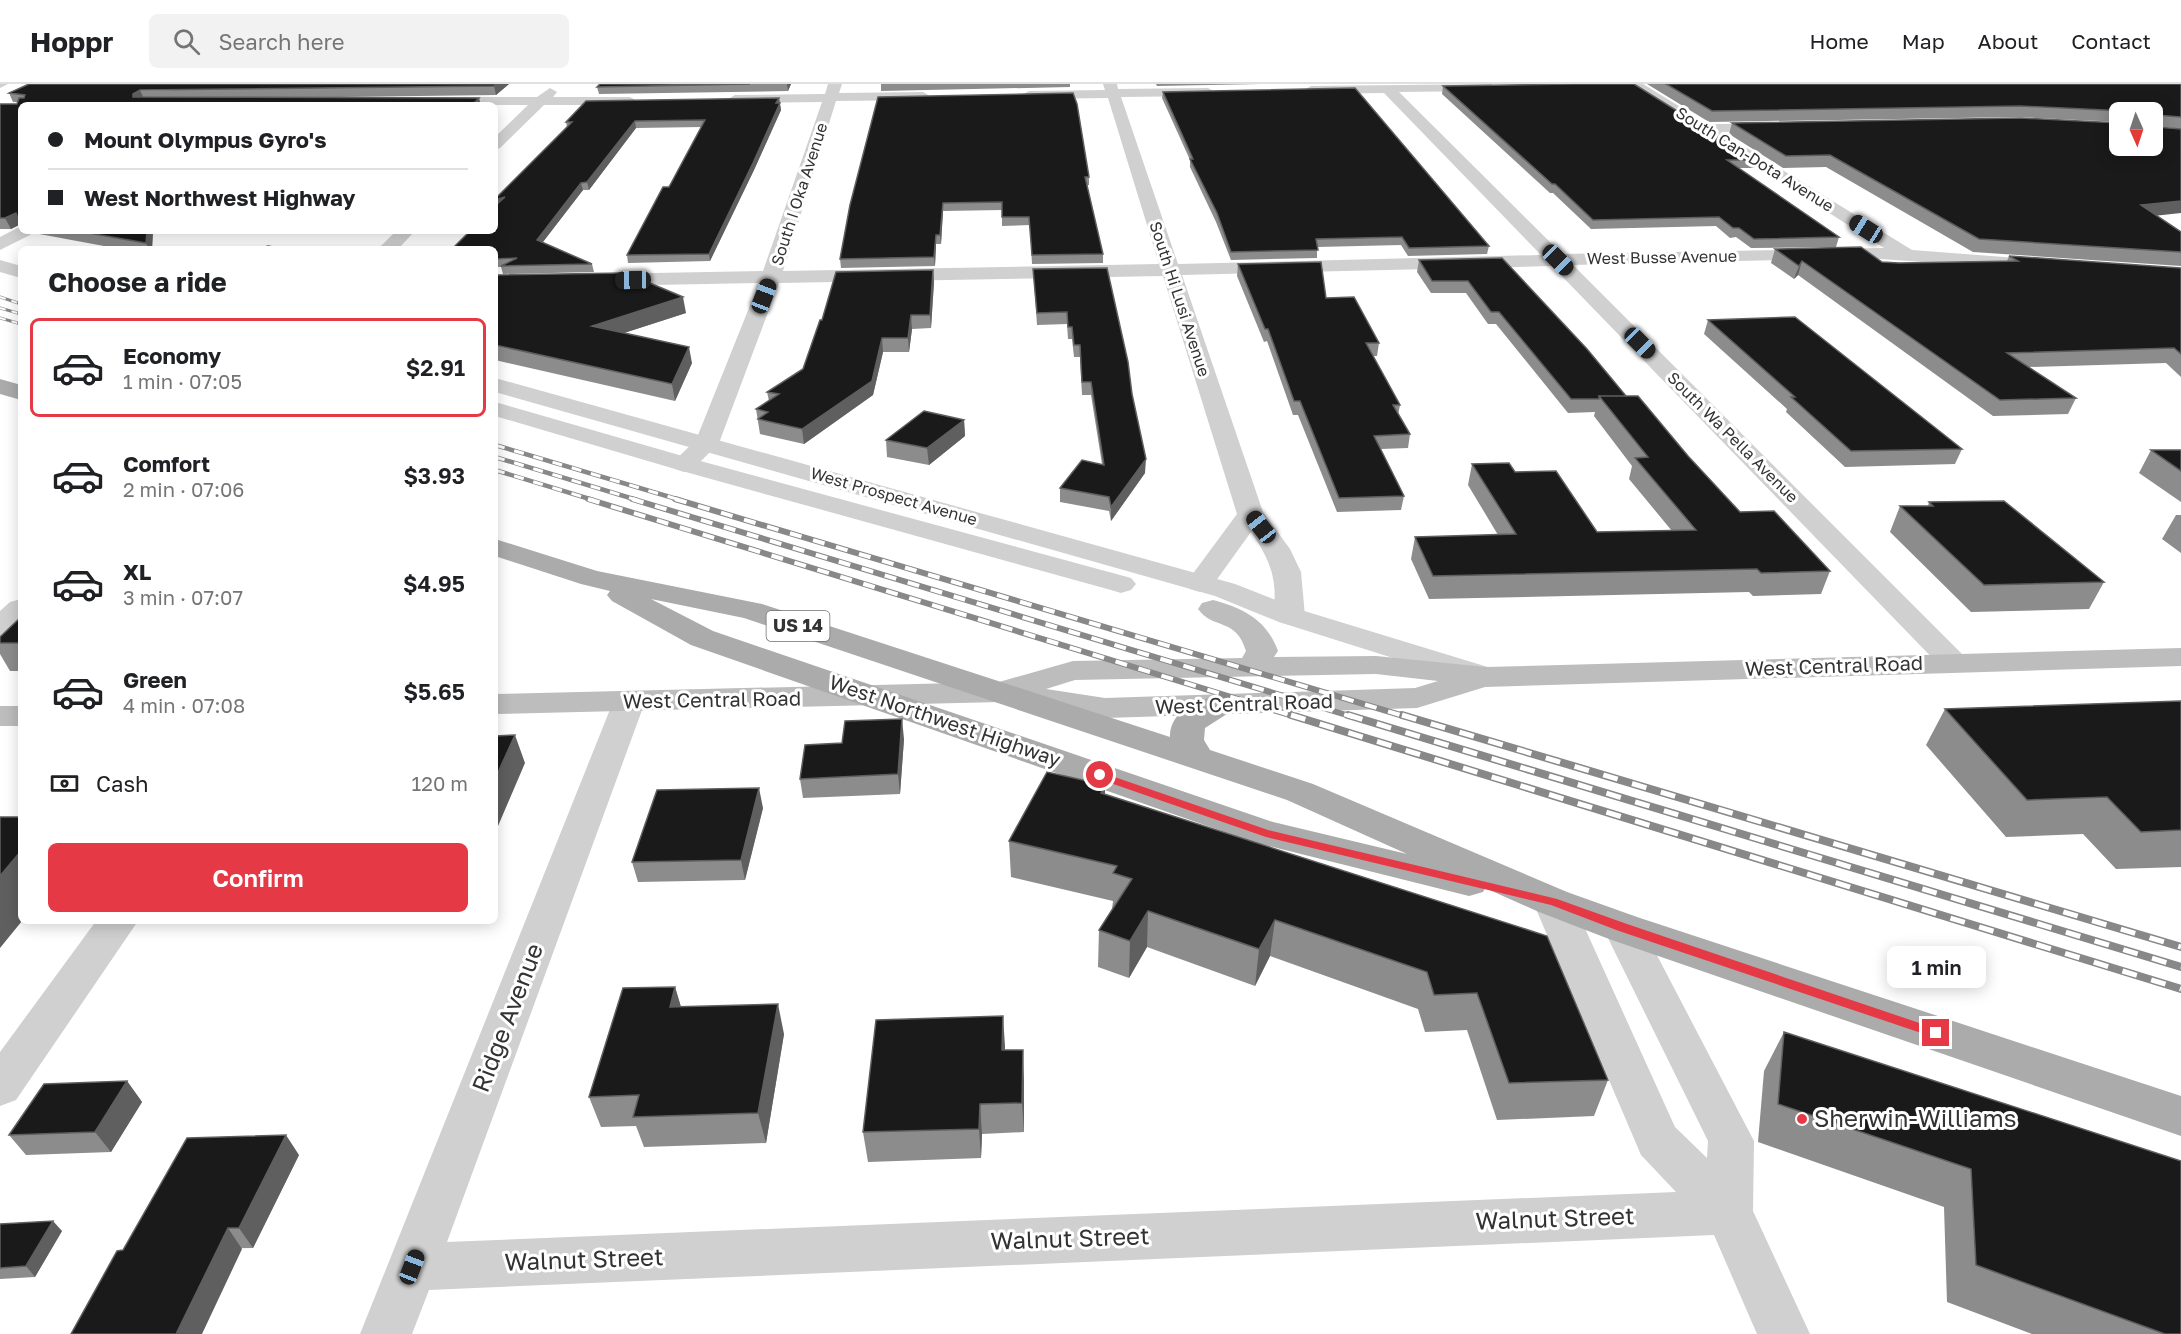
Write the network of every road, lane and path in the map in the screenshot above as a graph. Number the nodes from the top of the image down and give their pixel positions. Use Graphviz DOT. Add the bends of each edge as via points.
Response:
graph roads {
  1 [pos="558,84"];
  2 [pos="1634,84"];
  3 [pos="1623,85"];
  4 [pos="1386,86"];
  5 [pos="1505,87"];
  6 [pos="1112,89"];
  7 [pos="1293,90"];
  8 [pos="833,91"];
  9 [pos="1221,92"];
  10 [pos="1019,95"];
  11 [pos="937,96"];
  12 [pos="726,99"];
  13 [pos="644,100"];
  14 [pos="424,101"];
  15 [pos="539,102"];
  16 [pos="498,106"];
  17 [pos="1787,126"];
  18 [pos="1707,128"];
  19 [pos="498,142"];
  20 [pos="19,234"];
  21 [pos="403,234"];
  22 [pos="0,246"];
  23 [pos="390,246"];
  24 [pos="18,253"];
  25 [pos="1906,254"];
  26 [pos="1558,260"];
  27 [pos="0,266"];
  28 [pos="2062,266"];
  29 [pos="1169,270"];
  30 [pos="18,271"];
  31 [pos="771,278"];
  32 [pos="575,280"];
  33 [pos="0,386"];
  34 [pos="498,386"];
  35 [pos="18,392"];
  36 [pos="498,410"];
  37 [pos="707,443"];
  38 [pos="684,465"];
  39 [pos="1250,514"];
  40 [pos="498,548"];
  41 [pos="591,578"];
  42 [pos="1207,596"];
  43 [pos="18,611"];
  44 [pos="1290,616"];
  45 [pos="0,628"];
  46 [pos="2181,657"];
  47 [pos="1955,663"];
  48 [pos="1253,666"];
  49 [pos="1486,677"];
  50 [pos="1000,692"];
  51 [pos="872,696"];
  52 [pos="629,702"];
  53 [pos="498,704"];
  54 [pos="1218,705"];
  55 [pos="0,716"];
  56 [pos="18,716"];
  57 [pos="1197,758"];
  58 [pos="1553,902"];
  59 [pos="116,924"];
  60 [pos="1623,928"];
  61 [pos="0,1087"];
  62 [pos="2181,1116"];
  63 [pos="1728,1212"];
  64 [pos="412,1267"];
  65 [pos="386,1334"];
  66 [pos="1784,1334"];
  1 -- 15 [label="street"];
  2 -- 3 [label="street"];
  2 -- 18 [label="street, South Can-Dota Avenue"];
  4 -- 5 [label="street"];
  4 -- 7 [label="street"];
  4 -- 26 [label="street, South Wa Pella Avenue"];
  6 -- 9 [label="street"];
  6 -- 10 [label="street"];
  6 -- 29 [label="street, South Hi Lusi Avenue"];
  8 -- 11 [label="street"];
  8 -- 12 [label="street"];
  8 -- 31 [label="street, South I Oka Avenue"];
  13 -- 15 [label="street"];
  14 -- 15 [label="street"];
  15 -- 16 [label="street"];
  15 -- 19 [label="street"];
  17 -- 18 [label="street"];
  18 -- 25 [label="street, South Can-Dota Avenue"];
  20 -- 22 [label="street"];
  21 -- 23 [label="street"];
  22 -- 24 [label="street"];
  25 -- 26 [label="street, West Busse Avenue"];
  25 -- 28 [label="street, West Busse Avenue"];
  26 -- 29 [label="street, West Busse Avenue"];
  26 -- 47 [label="street, South Wa Pella Avenue"];
  27 -- 30 [label="street"];
  29 -- 31 [label="street, West Busse Avenue"];
  29 -- 39 [label="street, South Hi Lusi Avenue"];
  31 -- 32 [label="street, West Busse Avenue"];
  31 -- 37 [label="street, South I Oka Avenue"];
  33 -- 35 [label="main road"];
  34 -- 37 [label="street, West Prospect Avenue"];
  36 -- 38 [label="street, West Prospect Avenue"];
  37 -- 38 [label="street, South I Oka Avenue"];
  37 -- 42 [label="street, West Prospect Avenue"];
  38 -- 42 [label="street, West Prospect Avenue"];
  39 -- 42 [label="street"];
  39 -- 44 [label="street, South Hi Lusi Avenue" via="1276,546 1292,589"];
  40 -- 41 [label="main road, West Northwest Highway / US 14"];
  41 -- 50 [label="main road, West Northwest Highway / US 14" via="751,610"];
  41 -- 51 [label="main road, West Northwest Highway / US 14" via="702,638"];
  42 -- 44 [label="street, West Prospect Avenue"];
  42 -- 48 [label="main road" via="1250,625 1259,638 1262,651"];
  43 -- 45 [label="street"];
  44 -- 49 [label="street, West Prospect Avenue"];
  46 -- 47 [label="main road, West Central Road"];
  47 -- 49 [label="main road, West Central Road"];
  48 -- 49 [label="main road, West Central Road" via="1376,665"];
  48 -- 50 [label="main road, West Central Road" via="1072,671"];
  49 -- 54 [label="main road, West Central Road" via="1417,698"];
  50 -- 51 [label="main road, West Central Road"];
  50 -- 54 [label="main road, West Central Road" via="1105,708"];
  50 -- 57 [label="main road, West Northwest Highway / US 14"];
  51 -- 52 [label="main road, West Central Road"];
  51 -- 58 [label="main road, West Northwest Highway / US 14" via="1266,833"];
  52 -- 53 [label="main road, West Central Road"];
  52 -- 64 [label="street, Ridge Avenue"];
  54 -- 57 [label="main road" via="1195,716 1188,728 1187,740"];
  55 -- 56 [label="main road"];
  57 -- 58 [label="main road, West Northwest Highway / US 14" via="1300,792"];
  58 -- 60 [label="main road, West Northwest Highway / US 14"];
  58 -- 63 [label="street" via="1658,1141"];
  59 -- 61 [label="street"];
  60 -- 62 [label="main road, West Northwest Highway / US 14"];
  60 -- 63 [label="street" via="1731,1141"];
  63 -- 64 [label="street, Walnut Street"];
  63 -- 66 [label="street"];
  64 -- 65 [label="street, Ridge Avenue"];
}
